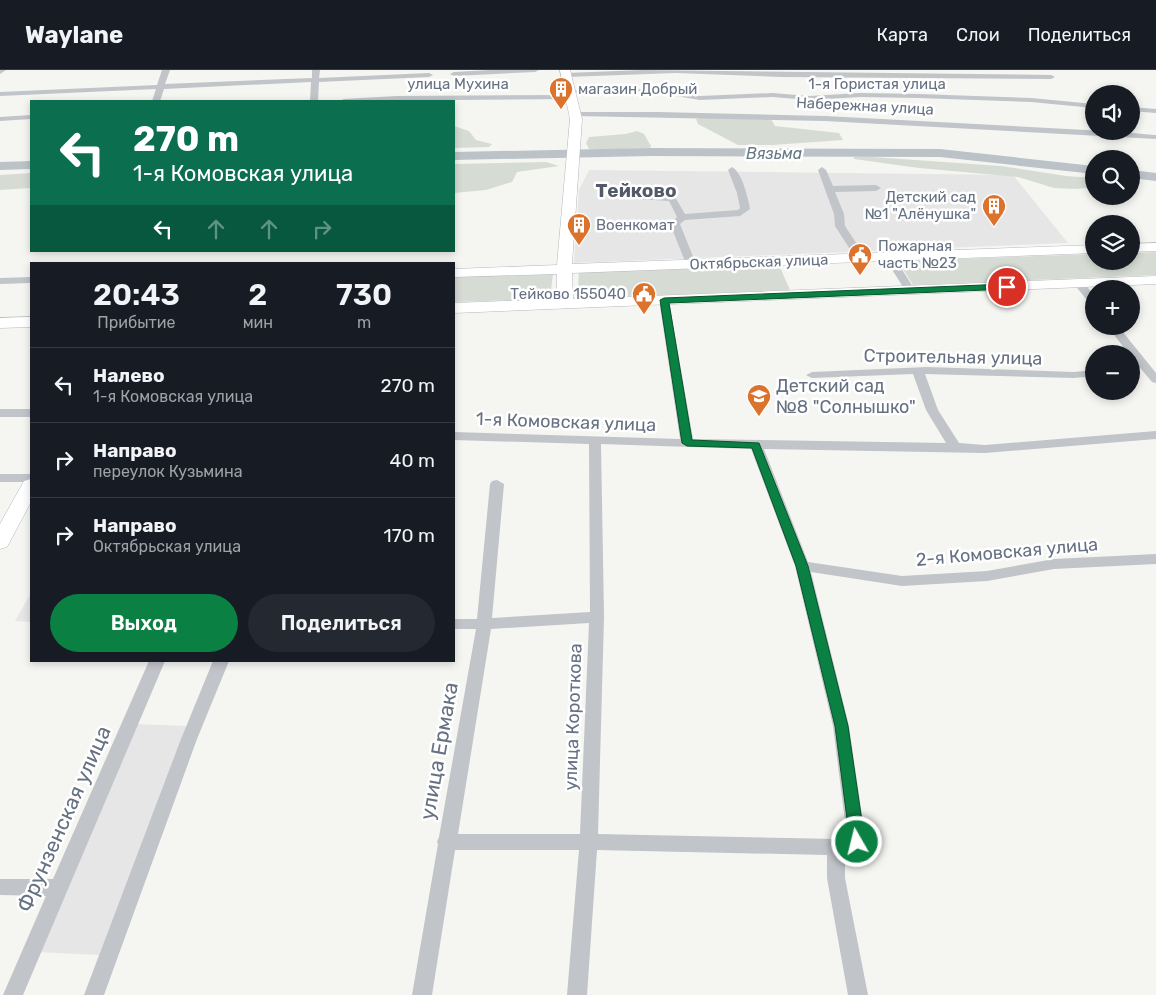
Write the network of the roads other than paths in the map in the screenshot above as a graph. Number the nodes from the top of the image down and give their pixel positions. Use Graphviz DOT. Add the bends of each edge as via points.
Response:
graph roads {
  1 [pos="166,70"];
  2 [pos="316,70"];
  3 [pos="535,70"];
  4 [pos="565,72"];
  5 [pos="779,72"];
  6 [pos="454,74"];
  7 [pos="429,75"];
  8 [pos="1051,77"];
  9 [pos="314,80"];
  10 [pos="162,86"];
  11 [pos="0,94"];
  12 [pos="572,94"];
  13 [pos="156,100"];
  14 [pos="314,100"];
  15 [pos="361,100"];
  16 [pos="1085,105"];
  17 [pos="1140,110"];
  18 [pos="1156,111"];
  19 [pos="575,114"];
  20 [pos="30,117"];
  21 [pos="0,119"];
  22 [pos="1154,138"];
  23 [pos="732,170"];
  24 [pos="822,170"];
  25 [pos="876,188"];
  26 [pos="828,189"];
  27 [pos="637,196"];
  28 [pos="682,216"];
  29 [pos="1156,247"];
  30 [pos="1140,248"];
  31 [pos="1085,249"];
  32 [pos="890,257"];
  33 [pos="861,258"];
  34 [pos="691,264"];
  35 [pos="564,269"];
  36 [pos="455,273"];
  37 [pos="30,280"];
  38 [pos="1156,280"];
  39 [pos="5,281"];
  40 [pos="1079,284"];
  41 [pos="910,290"];
  42 [pos="1085,291"];
  43 [pos="0,294"];
  44 [pos="664,300"];
  45 [pos="565,304"];
  46 [pos="455,308"];
  47 [pos="30,322"];
  48 [pos="0,323"];
  49 [pos="1119,335"];
  50 [pos="1146,368"];
  51 [pos="1140,369"];
  52 [pos="918,371"];
  53 [pos="1085,374"];
  54 [pos="812,375"];
  55 [pos="1156,380"];
  56 [pos="0,413"];
  57 [pos="30,413"];
  58 [pos="1156,435"];
  59 [pos="455,436"];
  60 [pos="596,440"];
  61 [pos="687,443"];
  62 [pos="756,445"];
  63 [pos="954,447"];
  64 [pos="0,478"];
  65 [pos="30,478"];
  66 [pos="497,484"];
  67 [pos="30,487"];
  68 [pos="0,542"];
  69 [pos="1156,559"];
  70 [pos="802,566"];
  71 [pos="597,617"];
  72 [pos="455,624"];
  73 [pos="484,624"];
  74 [pos="157,662"];
  75 [pos="221,662"];
  76 [pos="446,842"];
  77 [pos="589,842"];
  78 [pos="836,848"];
  79 [pos="0,886"];
  80 [pos="57,888"];
  81 [pos="13,995"];
  82 [pos="94,995"];
  83 [pos="422,995"];
  84 [pos="577,995"];
  85 [pos="858,995"];
  1 -- 10 [label="street"];
  2 -- 9 [label="street"];
  3 -- 6 [label="street"];
  4 -- 5 [label="street"];
  4 -- 12 [label="street"];
  5 -- 8 [label="street"];
  7 -- 9 [label="street"];
  9 -- 10 [label="street"];
  9 -- 14 [label="street"];
  10 -- 11 [label="street"];
  10 -- 13 [label="street"];
  12 -- 15 [label="street, улица Мухина"];
  12 -- 16 [label="street, 1-я Гористая улица" via="658,91 700,98 920,96"];
  12 -- 19 [label="street"];
  17 -- 18 [label="street"];
  19 -- 22 [label="street, Набережная улица" via="769,115 1042,128"];
  19 -- 35 [label="street"];
  20 -- 21 [label="street"];
  23 -- 28 [label="street" via="746,209 740,213"];
  24 -- 26 [label="street"];
  25 -- 26 [label="street"];
  26 -- 33 [label="street" via="840,226"];
  27 -- 28 [label="street" via="672,199"];
  28 -- 34 [label="street" via="675,224"];
  29 -- 30 [label="street"];
  31 -- 32 [label="street, Октябрьская улица"];
  32 -- 33 [label="street, Октябрьская улица"];
  32 -- 41 [label="street"];
  33 -- 34 [label="street, Октябрьская улица"];
  34 -- 35 [label="street, Октябрьская улица"];
  35 -- 36 [label="street, Октябрьская улица"];
  35 -- 45 [label="street"];
  37 -- 39 [label="street"];
  38 -- 40 [label="street, Октябрьская улица"];
  39 -- 43 [label="street"];
  40 -- 41 [label="street, Октябрьская улица"];
  40 -- 42 [label="street"];
  41 -- 44 [label="street, Октябрьская улица"];
  44 -- 45 [label="street, Октябрьская улица"];
  44 -- 61 [label="street"];
  45 -- 46 [label="street, Октябрьская улица"];
  47 -- 48 [label="street"];
  49 -- 50 [label="street"];
  50 -- 51 [label="street"];
  50 -- 55 [label="street"];
  52 -- 53 [label="street, Строительная улица"];
  52 -- 54 [label="street, Строительная улица"];
  52 -- 63 [label="street" via="932,410"];
  56 -- 57 [label="street"];
  58 -- 63 [label="street, 1-я Комовская улица" via="985,449"];
  59 -- 60 [label="street, 1-я Комовская улица"];
  60 -- 61 [label="street, 1-я Комовская улица"];
  60 -- 71 [label="street, улица Короткова"];
  61 -- 62 [label="street, 1-я Комовская улица"];
  62 -- 63 [label="street, 1-я Комовская улица"];
  62 -- 70 [label="street"];
  64 -- 65 [label="street"];
  66 -- 73 [label="street, улица Ермака"];
  67 -- 68 [label="street"];
  69 -- 70 [label="street, 2-я Комовская улица" via="1054,564 987,576 902,581"];
  70 -- 78 [label="street" via="841,726 857,842"];
  71 -- 73 [label="street"];
  71 -- 77 [label="street, улица Короткова"];
  72 -- 73 [label="street"];
  73 -- 76 [label="street, улица Ермака"];
  74 -- 80 [label="street, Фрунзенская улица"];
  75 -- 82 [label="street"];
  76 -- 77 [label="street"];
  76 -- 83 [label="street, улица Ермака"];
  77 -- 78 [label="street"];
  77 -- 84 [label="street, улица Короткова"];
  78 -- 85 [label="street" via="836,878"];
  79 -- 80 [label="street"];
  80 -- 81 [label="street, Фрунзенская улица"];
}
